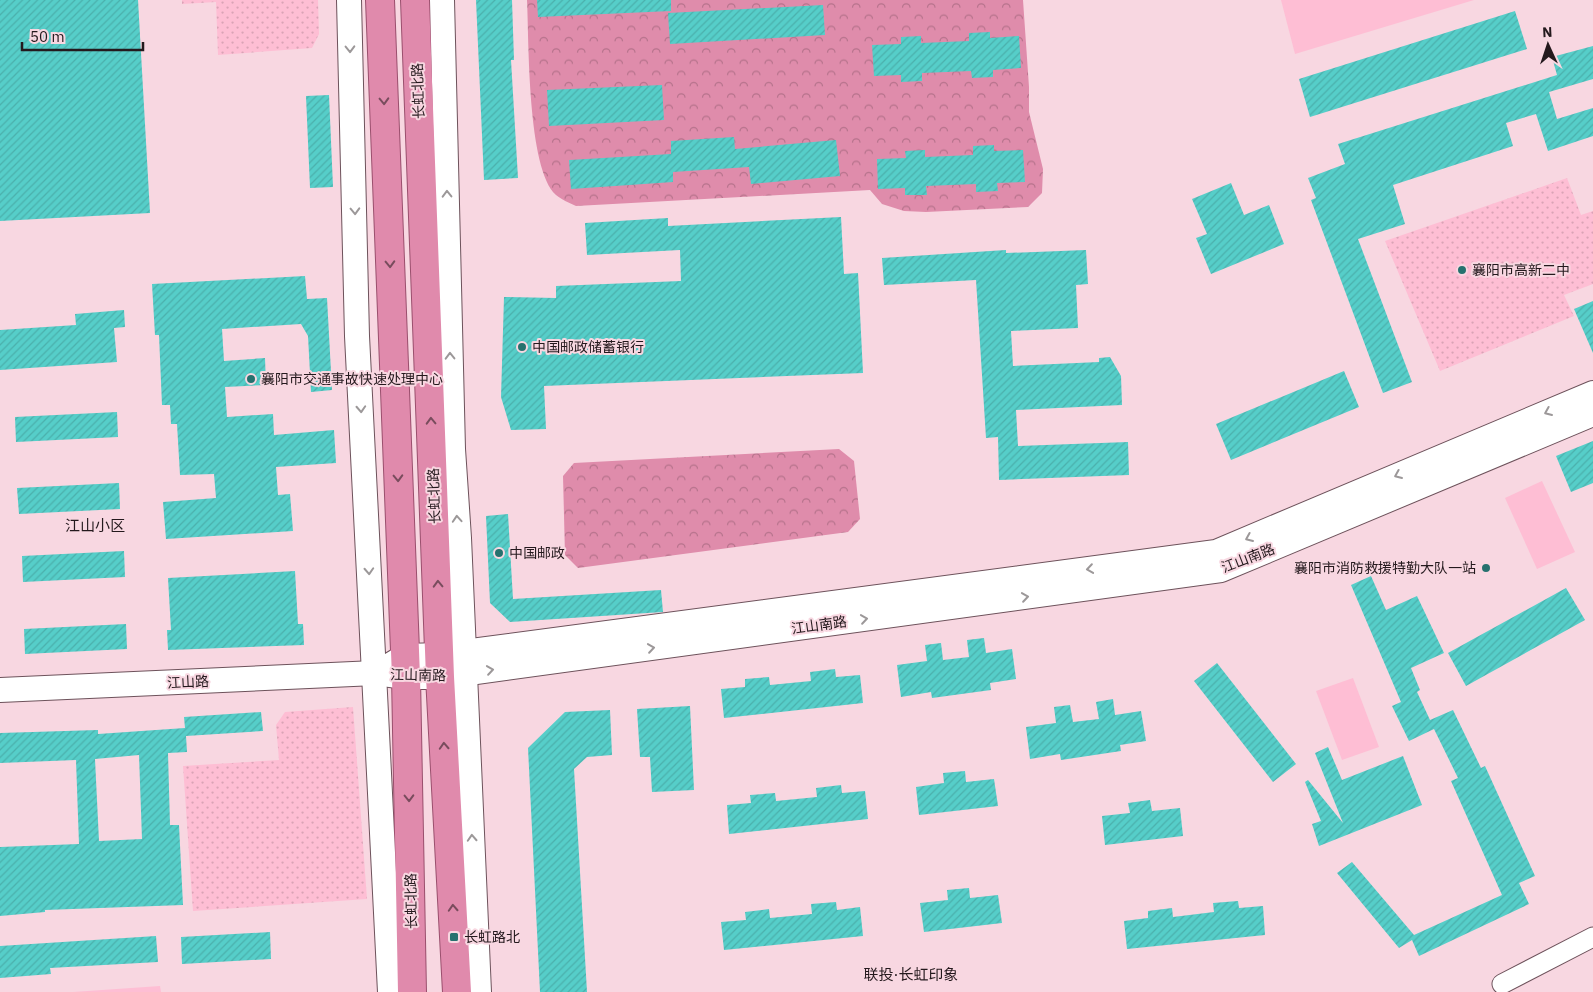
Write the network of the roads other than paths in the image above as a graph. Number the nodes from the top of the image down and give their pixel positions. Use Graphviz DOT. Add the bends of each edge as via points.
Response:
graph roads {
  1 [pos="349,0"];
  2 [pos="380,0"];
  3 [pos="415,0"];
  4 [pos="442,0"];
  5 [pos="1593,393"];
  6 [pos="1593,414"];
  7 [pos="452,664"];
  8 [pos="406,666"];
  9 [pos="375,673"];
  10 [pos="0,690"];
  11 [pos="1593,937"];
  12 [pos="1502,984"];
  13 [pos="390,992"];
  14 [pos="412,992"];
  15 [pos="457,992"];
  16 [pos="479,992"];
  1 -- 9 [label="street, one-way" via="356,336"];
  2 -- 8 [label="highway, 长虹北路, one-way"];
  7 -- 3 [label="highway, 长虹北路, one-way"];
  7 -- 4 [label="street, one-way" via="453,449"];
  5 -- 7 [label="street, 江山南路, one-way" via="1216,552"];
  7 -- 6 [label="street, 江山南路, one-way" via="1222,570"];
  7 -- 8 [label="street, 江山南路"];
  15 -- 7 [label="highway, 长虹北路, one-way"];
  16 -- 7 [label="street, one-way"];
  8 -- 9 [label="street, 江山南路"];
  8 -- 14 [label="highway, 长虹北路, one-way"];
  9 -- 10 [label="street, 江山路"];
  9 -- 13 [label="street"];
  11 -- 12 [label="street"];
}
